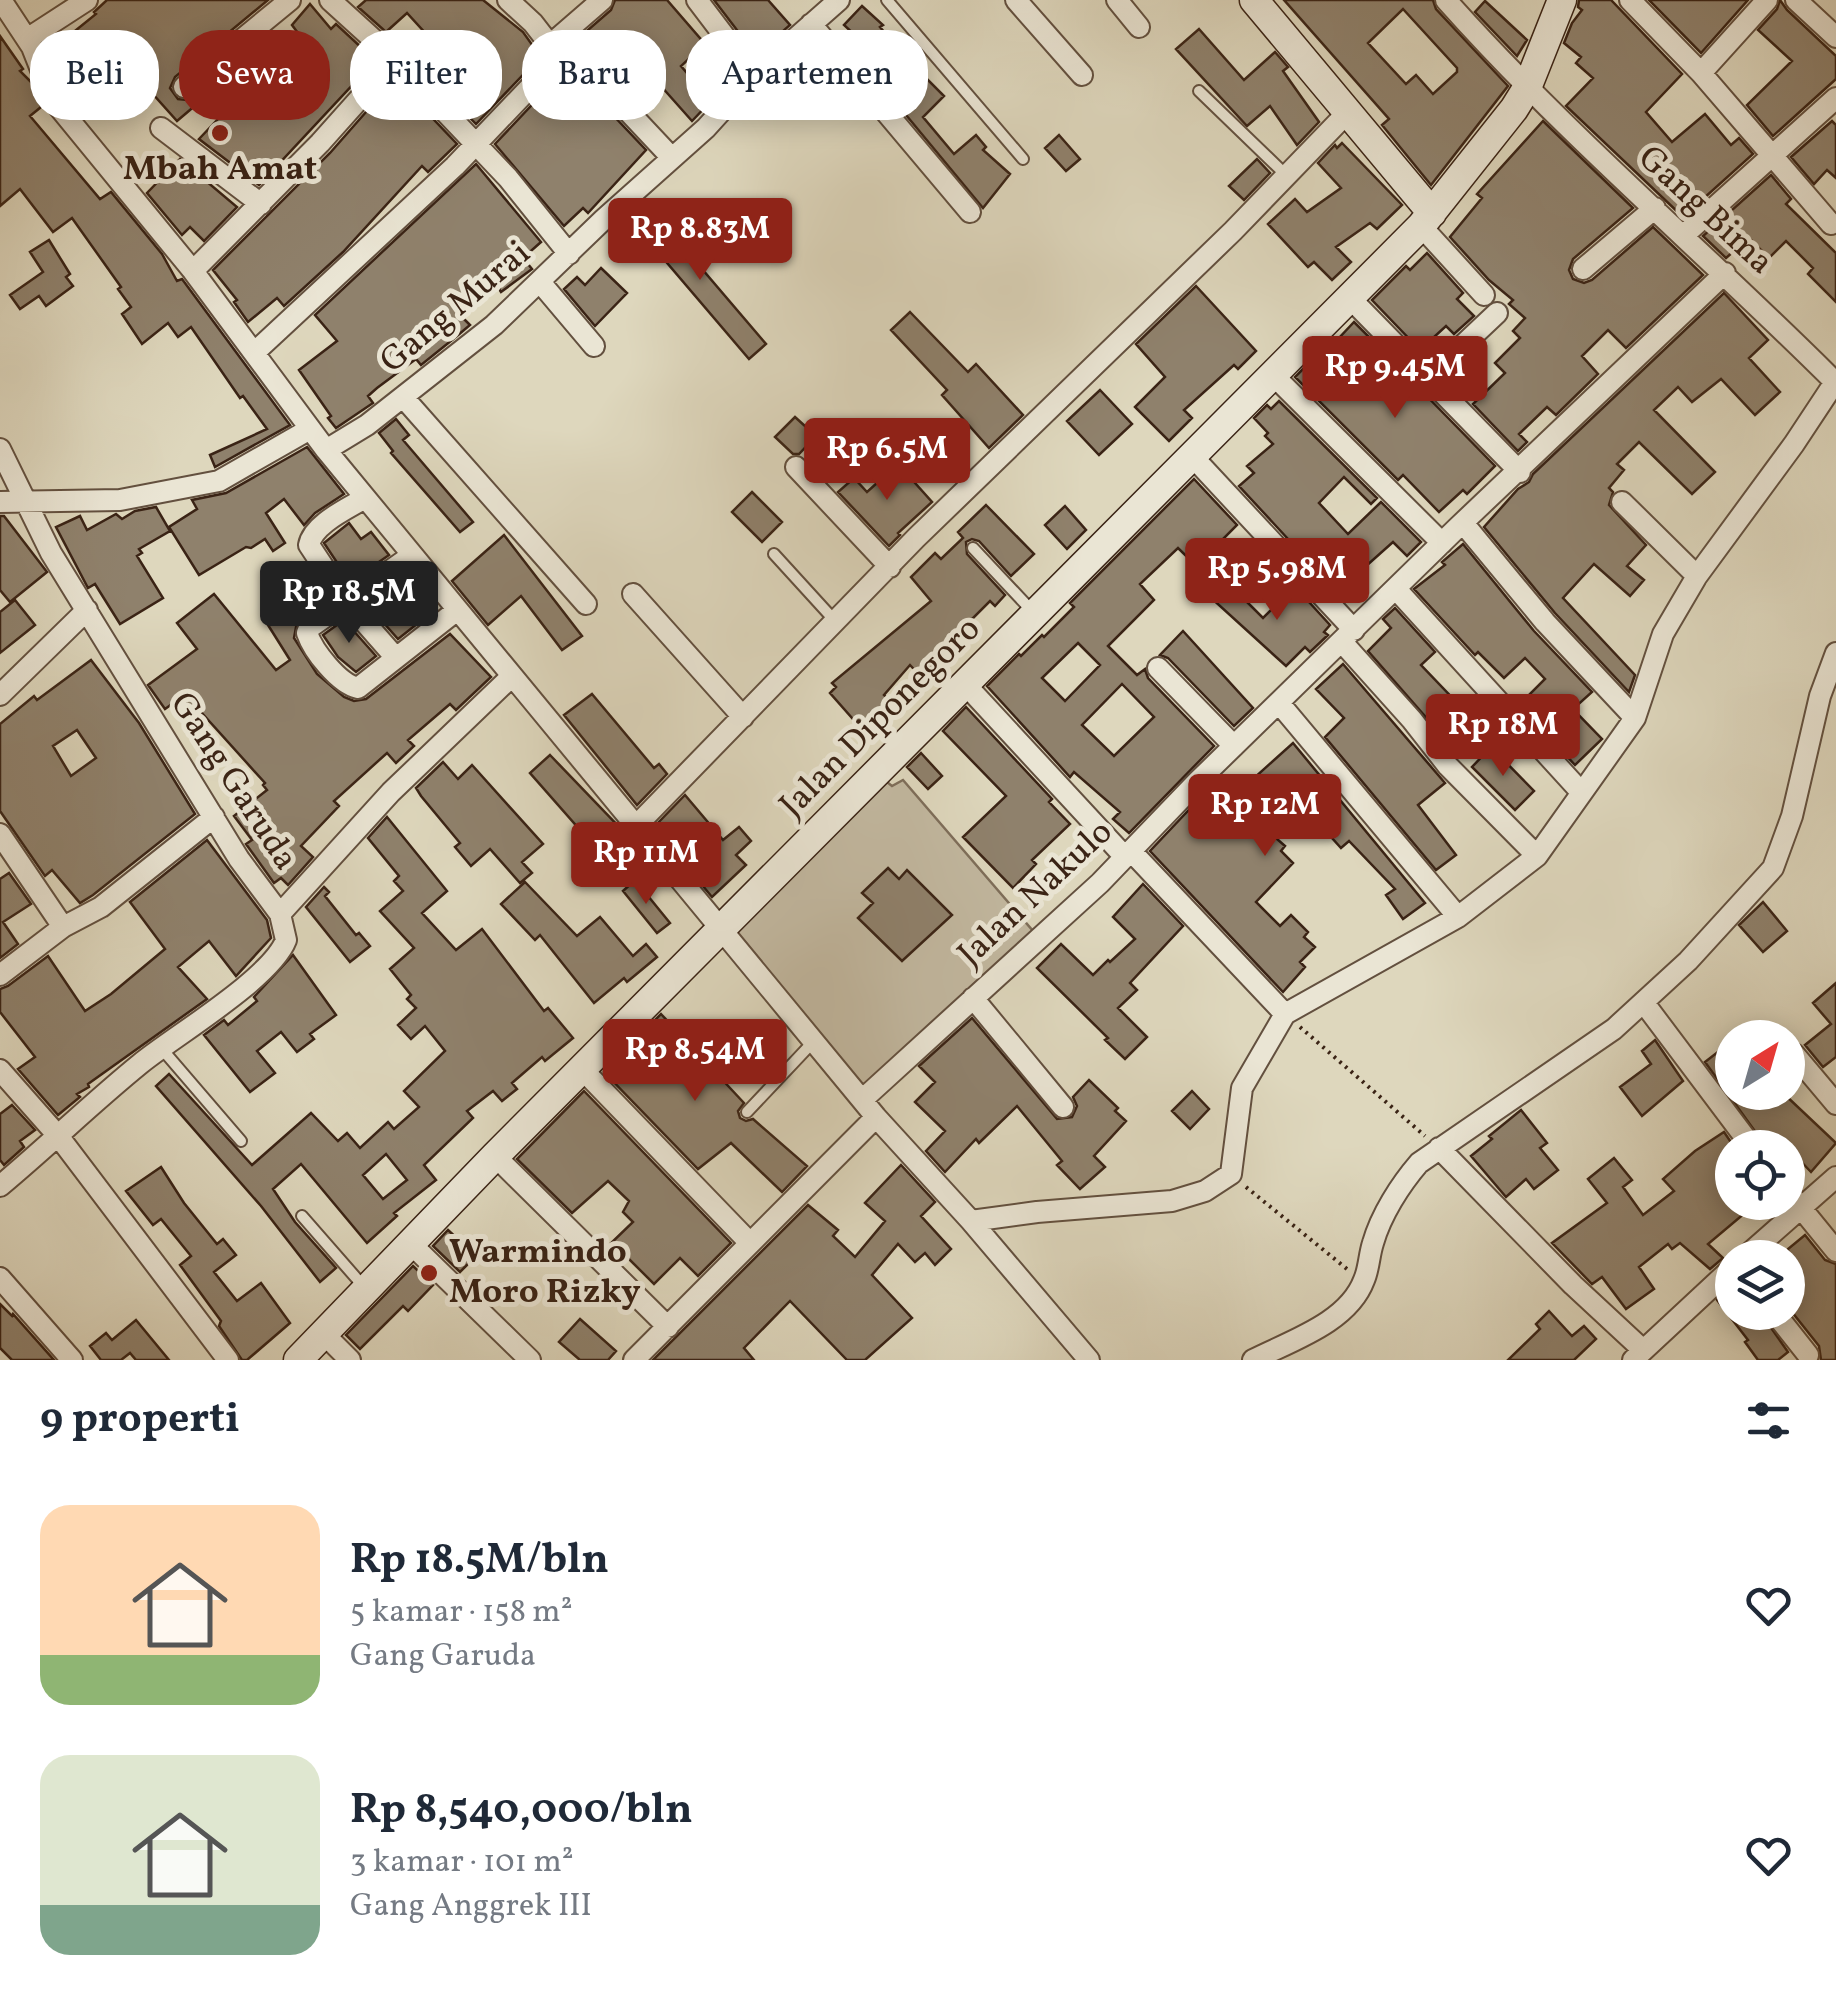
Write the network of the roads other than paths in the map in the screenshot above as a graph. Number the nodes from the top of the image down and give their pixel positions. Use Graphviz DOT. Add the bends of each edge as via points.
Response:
graph roads {
  1 [pos="1,0"];
  2 [pos="87,0"];
  3 [pos="290,0"];
  4 [pos="508,0"];
  5 [pos="602,0"];
  6 [pos="697,0"];
  7 [pos="838,0"];
  8 [pos="887,0"];
  9 [pos="1016,0"];
  10 [pos="1117,0"];
  11 [pos="1254,0"];
  12 [pos="1446,0"];
  13 [pos="1562,0"];
  14 [pos="1630,0"];
  15 [pos="1766,0"];
  16 [pos="1796,0"];
  17 [pos="344,4"];
  18 [pos="811,24"];
  19 [pos="1139,26"];
  20 [pos="254,30"];
  21 [pos="368,30"];
  22 [pos="538,30"];
  23 [pos="574,30"];
  24 [pos="720,30"];
  25 [pos="804,30"];
  26 [pos="816,30"];
  27 [pos="1836,37"];
  28 [pos="27,39"];
  29 [pos="1700,73"];
  30 [pos="1082,75"];
  31 [pos="522,88"];
  32 [pos="1527,88"];
  33 [pos="1198,91"];
  34 [pos="350,108"];
  35 [pos="1832,109"];
  36 [pos="1348,112"];
  37 [pos="451,120"];
  38 [pos="636,120"];
  39 [pos="713,120"];
  40 [pos="891,120"];
  41 [pos="161,128"];
  42 [pos="474,145"];
  43 [pos="1772,156"];
  44 [pos="672,158"];
  45 [pos="1023,159"];
  46 [pos="1286,176"];
  47 [pos="261,204"];
  48 [pos="1655,208"];
  49 [pos="970,212"];
  50 [pos="1426,220"];
  51 [pos="1831,224"];
  52 [pos="1684,235"];
  53 [pos="569,254"];
  54 [pos="1584,269"];
  55 [pos="194,271"];
  56 [pos="1726,273"];
  57 [pos="540,282"];
  58 [pos="1484,295"];
  59 [pos="1348,296"];
  60 [pos="1497,312"];
  61 [pos="594,346"];
  62 [pos="255,352"];
  63 [pos="1272,374"];
  64 [pos="1428,378"];
  65 [pos="1836,382"];
  66 [pos="403,397"];
  67 [pos="310,429"];
  68 [pos="0,449"];
  69 [pos="326,450"];
  70 [pos="1192,456"];
  71 [pos="796,467"];
  72 [pos="1520,472"];
  73 [pos="365,498"];
  74 [pos="0,502"];
  75 [pos="1622,502"];
  76 [pos="27,504"];
  77 [pos="1463,523"];
  78 [pos="1442,543"];
  79 [pos="972,548"];
  80 [pos="774,554"];
  81 [pos="412,556"];
  82 [pos="890,567"];
  83 [pos="1697,576"];
  84 [pos="1396,589"];
  85 [pos="633,594"];
  86 [pos="346,601"];
  87 [pos="586,604"];
  88 [pos="87,610"];
  89 [pos="456,611"];
  90 [pos="1036,615"];
  91 [pos="836,622"];
  92 [pos="1348,636"];
  93 [pos="1836,653"];
  94 [pos="396,658"];
  95 [pos="1158,668"];
  96 [pos="511,677"];
  97 [pos="966,684"];
  98 [pos="0,695"];
  99 [pos="1279,703"];
  100 [pos="743,717"];
  101 [pos="1635,718"];
  102 [pos="1234,746"];
  103 [pos="1581,792"];
  104 [pos="214,817"];
  105 [pos="636,826"];
  106 [pos="3,846"];
  107 [pos="1128,854"];
  108 [pos="1538,856"];
  109 [pos="280,914"];
  110 [pos="1458,917"];
  111 [pos="63,927"];
  112 [pos="723,929"];
  113 [pos="0,976"];
  114 [pos="973,998"];
  115 [pos="1644,1004"];
  116 [pos="1285,1014"];
  117 [pos="814,1041"];
  118 [pos="162,1049"];
  119 [pos="1805,1067"];
  120 [pos="0,1070"];
  121 [pos="582,1070"];
  122 [pos="862,1100"];
  123 [pos="1836,1104"];
  124 [pos="1063,1106"];
  125 [pos="747,1112"];
  126 [pos="876,1117"];
  127 [pos="1740,1130"];
  128 [pos="58,1137"];
  129 [pos="241,1141"];
  130 [pos="1438,1148"];
  131 [pos="495,1156"];
  132 [pos="1836,1177"];
  133 [pos="0,1186"];
  134 [pos="1805,1194"];
  135 [pos="1805,1213"];
  136 [pos="302,1216"];
  137 [pos="1777,1220"];
  138 [pos="971,1222"];
  139 [pos="1760,1240"];
  140 [pos="410,1243"];
  141 [pos="750,1243"];
  142 [pos="1836,1251"];
  143 [pos="0,1278"];
  144 [pos="1715,1284"];
  145 [pos="365,1288"];
  146 [pos="668,1327"];
  147 [pos="1788,1330"];
  148 [pos="322,1332"];
  149 [pos="1638,1355"];
  150 [pos="1808,1355"];
  151 [pos="72,1360"];
  152 [pos="228,1360"];
  153 [pos="298,1360"];
  154 [pos="350,1360"];
  155 [pos="530,1360"];
  156 [pos="634,1360"];
  157 [pos="1088,1360"];
  158 [pos="1254,1360"];
  1 -- 28 [label="street"];
  2 -- 28 [label="street"];
  3 -- 20 [label="street"];
  4 -- 22 [label="street"];
  5 -- 23 [label="street"];
  6 -- 24 [label="street"];
  7 -- 18 [label="street, Gang Murai"];
  8 -- 45 [label="lane"];
  9 -- 30 [label="street"];
  10 -- 19 [label="street"];
  11 -- 36 [label="street"];
  12 -- 32 [label="street, Gang Bima"];
  13 -- 32 [label="street, Jalan Diponegoro"];
  14 -- 29 [label="street"];
  15 -- 29 [label="street"];
  16 -- 27 [label="street"];
  17 -- 21 [label="street"];
  18 -- 25 [label="street, Gang Murai"];
  18 -- 26 [label="street"];
  28 -- 55 [label="street" via="53,100"];
  29 -- 43 [label="street"];
  31 -- 42 [label="street"];
  32 -- 48 [label="street, Gang Bima"];
  32 -- 50 [label="street, Jalan Diponegoro"];
  33 -- 46 [label="lane"];
  34 -- 47 [label="street"];
  35 -- 43 [label="street"];
  36 -- 46 [label="street"];
  36 -- 50 [label="street"];
  37 -- 42 [label="street"];
  38 -- 44 [label="street"];
  39 -- 44 [label="street, Gang Murai"];
  40 -- 49 [label="street"];
  41 -- 47 [label="street"];
  42 -- 53 [label="street"];
  42 -- 62 [label="street"];
  43 -- 51 [label="street"];
  43 -- 52 [label="street"];
  44 -- 53 [label="street, Gang Murai"];
  46 -- 82 [label="street"];
  47 -- 55 [label="street"];
  48 -- 52 [label="street, Gang Bima"];
  48 -- 54 [label="street"];
  50 -- 58 [label="street"];
  50 -- 59 [label="street, Jalan Diponegoro"];
  52 -- 56 [label="street, Gang Bima"];
  53 -- 57 [label="street, Gang Murai"];
  55 -- 62 [label="street"];
  56 -- 65 [label="street, Gang Bima"];
  56 -- 72 [label="street, Jalan Nakulo"];
  57 -- 61 [label="street"];
  57 -- 66 [label="street, Gang Murai"];
  59 -- 63 [label="street, Jalan Diponegoro"];
  59 -- 64 [label="street"];
  60 -- 64 [label="street"];
  62 -- 67 [label="street"];
  63 -- 70 [label="street, Jalan Diponegoro"];
  63 -- 78 [label="street"];
  64 -- 72 [label="street"];
  65 -- 83 [label="street"];
  66 -- 69 [label="street, Gang Murai"];
  66 -- 87 [label="street"];
  67 -- 69 [label="street"];
  67 -- 76 [label="street" via="220,481 120,500"];
  68 -- 76 [label="street, Gang Garuda"];
  69 -- 73 [label="street"];
  70 -- 90 [label="street, Jalan Diponegoro"];
  70 -- 92 [label="street"];
  71 -- 82 [label="street"];
  72 -- 77 [label="street, Jalan Nakulo"];
  73 -- 81 [label="street"];
  73 -- 86 [label="street" via="308,541"];
  74 -- 76 [label="street"];
  75 -- 83 [label="street"];
  76 -- 88 [label="street, Gang Garuda"];
  77 -- 78 [label="street, Jalan Nakulo"];
  77 -- 101 [label="street"];
  78 -- 84 [label="street, Jalan Nakulo"];
  79 -- 90 [label="lane"];
  80 -- 91 [label="lane"];
  81 -- 86 [label="street"];
  81 -- 89 [label="street"];
  82 -- 91 [label="street"];
  83 -- 101 [label="street" via="1662,634"];
  84 -- 92 [label="street, Jalan Nakulo"];
  84 -- 103 [label="street"];
  85 -- 100 [label="street"];
  86 -- 94 [label="street"];
  86 -- 94 [label="street" via="306,633 347,685 363,686"];
  88 -- 98 [label="street"];
  88 -- 104 [label="street, Gang Garuda"];
  89 -- 94 [label="street"];
  89 -- 96 [label="street"];
  90 -- 97 [label="street, Jalan Diponegoro"];
  91 -- 100 [label="street"];
  92 -- 99 [label="street, Jalan Nakulo"];
  92 -- 108 [label="street" via="1448,766"];
  93 -- 115 [label="street" via="1773,868"];
  95 -- 102 [label="street"];
  96 -- 105 [label="street"];
  96 -- 109 [label="street, Gang Garuda" via="391,792"];
  97 -- 107 [label="street"];
  97 -- 112 [label="street, Jalan Diponegoro"];
  99 -- 102 [label="street, Jalan Nakulo"];
  99 -- 110 [label="street"];
  100 -- 105 [label="street"];
  101 -- 103 [label="street"];
  102 -- 107 [label="street, Jalan Nakulo"];
  103 -- 108 [label="street"];
  104 -- 109 [label="street, Gang Garuda"];
  104 -- 111 [label="street" via="101,908"];
  105 -- 112 [label="street"];
  106 -- 111 [label="street"];
  107 -- 114 [label="street, Jalan Nakulo"];
  107 -- 116 [label="street"];
  108 -- 110 [label="street"];
  109 -- 118 [label="street" via="286,940 271,961"];
  110 -- 116 [label="street"];
  111 -- 113 [label="street"];
  112 -- 117 [label="street"];
  112 -- 121 [label="street, Jalan Diponegoro"];
  114 -- 122 [label="street, Jalan Nakulo"];
  114 -- 124 [label="street"];
  115 -- 127 [label="street"];
  115 -- 130 [label="street"];
  116 -- 138 [label="street" via="1242,1088 1231,1174 1172,1201"];
  117 -- 122 [label="street"];
  117 -- 125 [label="lane"];
  118 -- 128 [label="street"];
  118 -- 129 [label="lane"];
  119 -- 123 [label="street"];
  120 -- 128 [label="street"];
  121 -- 131 [label="street, Jalan Diponegoro"];
  121 -- 141 [label="street"];
  122 -- 126 [label="street"];
  126 -- 138 [label="street"];
  126 -- 141 [label="street"];
  128 -- 133 [label="street"];
  128 -- 152 [label="street"];
  130 -- 149 [label="street"];
  130 -- 158 [label="street" via="1403,1182 1374,1238 1364,1283 1346,1306 1324,1325"];
  131 -- 140 [label="street, Jalan Diponegoro"];
  131 -- 146 [label="street"];
  132 -- 134 [label="street"];
  135 -- 142 [label="street"];
  136 -- 145 [label="lane"];
  137 -- 139 [label="street"];
  138 -- 157 [label="street"];
  140 -- 145 [label="street, Jalan Diponegoro"];
  140 -- 155 [label="street"];
  141 -- 146 [label="street"];
  143 -- 151 [label="street"];
  144 -- 149 [label="street"];
  145 -- 148 [label="street, Jalan Diponegoro"];
  146 -- 156 [label="street"];
  147 -- 150 [label="street"];
  148 -- 153 [label="street, Jalan Diponegoro"];
  148 -- 154 [label="street"];
}
